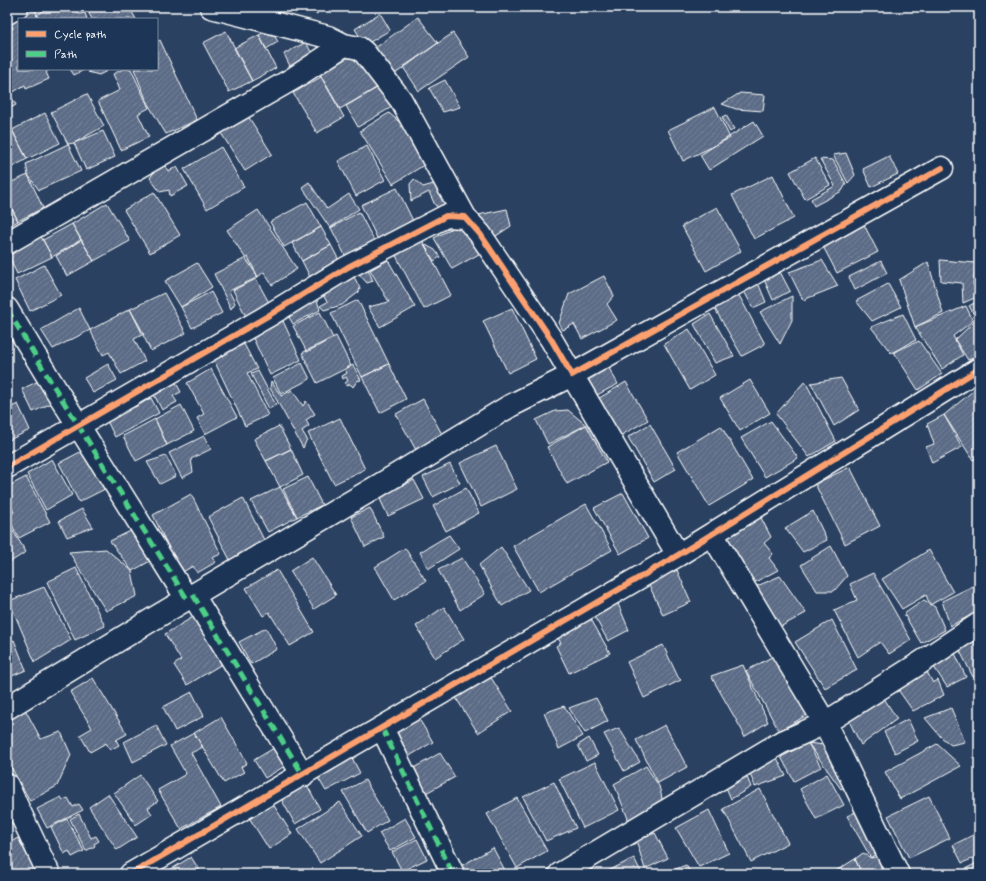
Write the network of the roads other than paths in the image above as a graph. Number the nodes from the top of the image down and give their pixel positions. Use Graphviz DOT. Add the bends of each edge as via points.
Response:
graph roads {
  1 [pos="17,7"];
  2 [pos="211,7"];
  3 [pos="7,12"];
  4 [pos="344,45"];
  5 [pos="942,168"];
  6 [pos="465,217"];
  7 [pos="7,243"];
  8 [pos="7,309"];
  9 [pos="979,369"];
  10 [pos="572,375"];
  11 [pos="79,425"];
  12 [pos="7,467"];
  13 [pos="712,534"];
  14 [pos="678,555"];
  15 [pos="190,597"];
  16 [pos="979,624"];
  17 [pos="7,708"];
  18 [pos="825,723"];
  19 [pos="382,728"];
  20 [pos="303,775"];
  21 [pos="7,785"];
  22 [pos="49,874"];
  23 [pos="131,874"];
  24 [pos="452,874"];
  25 [pos="560,874"];
  26 [pos="898,874"];
  1 -- 3 [label="street"];
  2 -- 4 [label="street" via="328,37"];
  4 -- 6 [label="street" via="359,48 364,52 401,100"];
  4 -- 7 [label="street" via="294,78"];
  5 -- 10 [label="street"];
  6 -- 10 [label="street" via="480,234 551,339"];
  6 -- 11 [label="street" via="446,216 348,266 266,317"];
  8 -- 11 [label="street"];
  9 -- 13 [label="street"];
  10 -- 14 [label="street"];
  10 -- 15 [label="street" via="510,406"];
  11 -- 12 [label="street"];
  11 -- 15 [label="street"];
  13 -- 14 [label="street"];
  13 -- 18 [label="street"];
  14 -- 19 [label="street"];
  15 -- 17 [label="street"];
  15 -- 20 [label="street"];
  16 -- 18 [label="street"];
  18 -- 25 [label="street" via="780,743"];
  18 -- 26 [label="street"];
  19 -- 20 [label="street"];
  19 -- 24 [label="street"];
  20 -- 23 [label="street"];
  21 -- 22 [label="street"];
}
